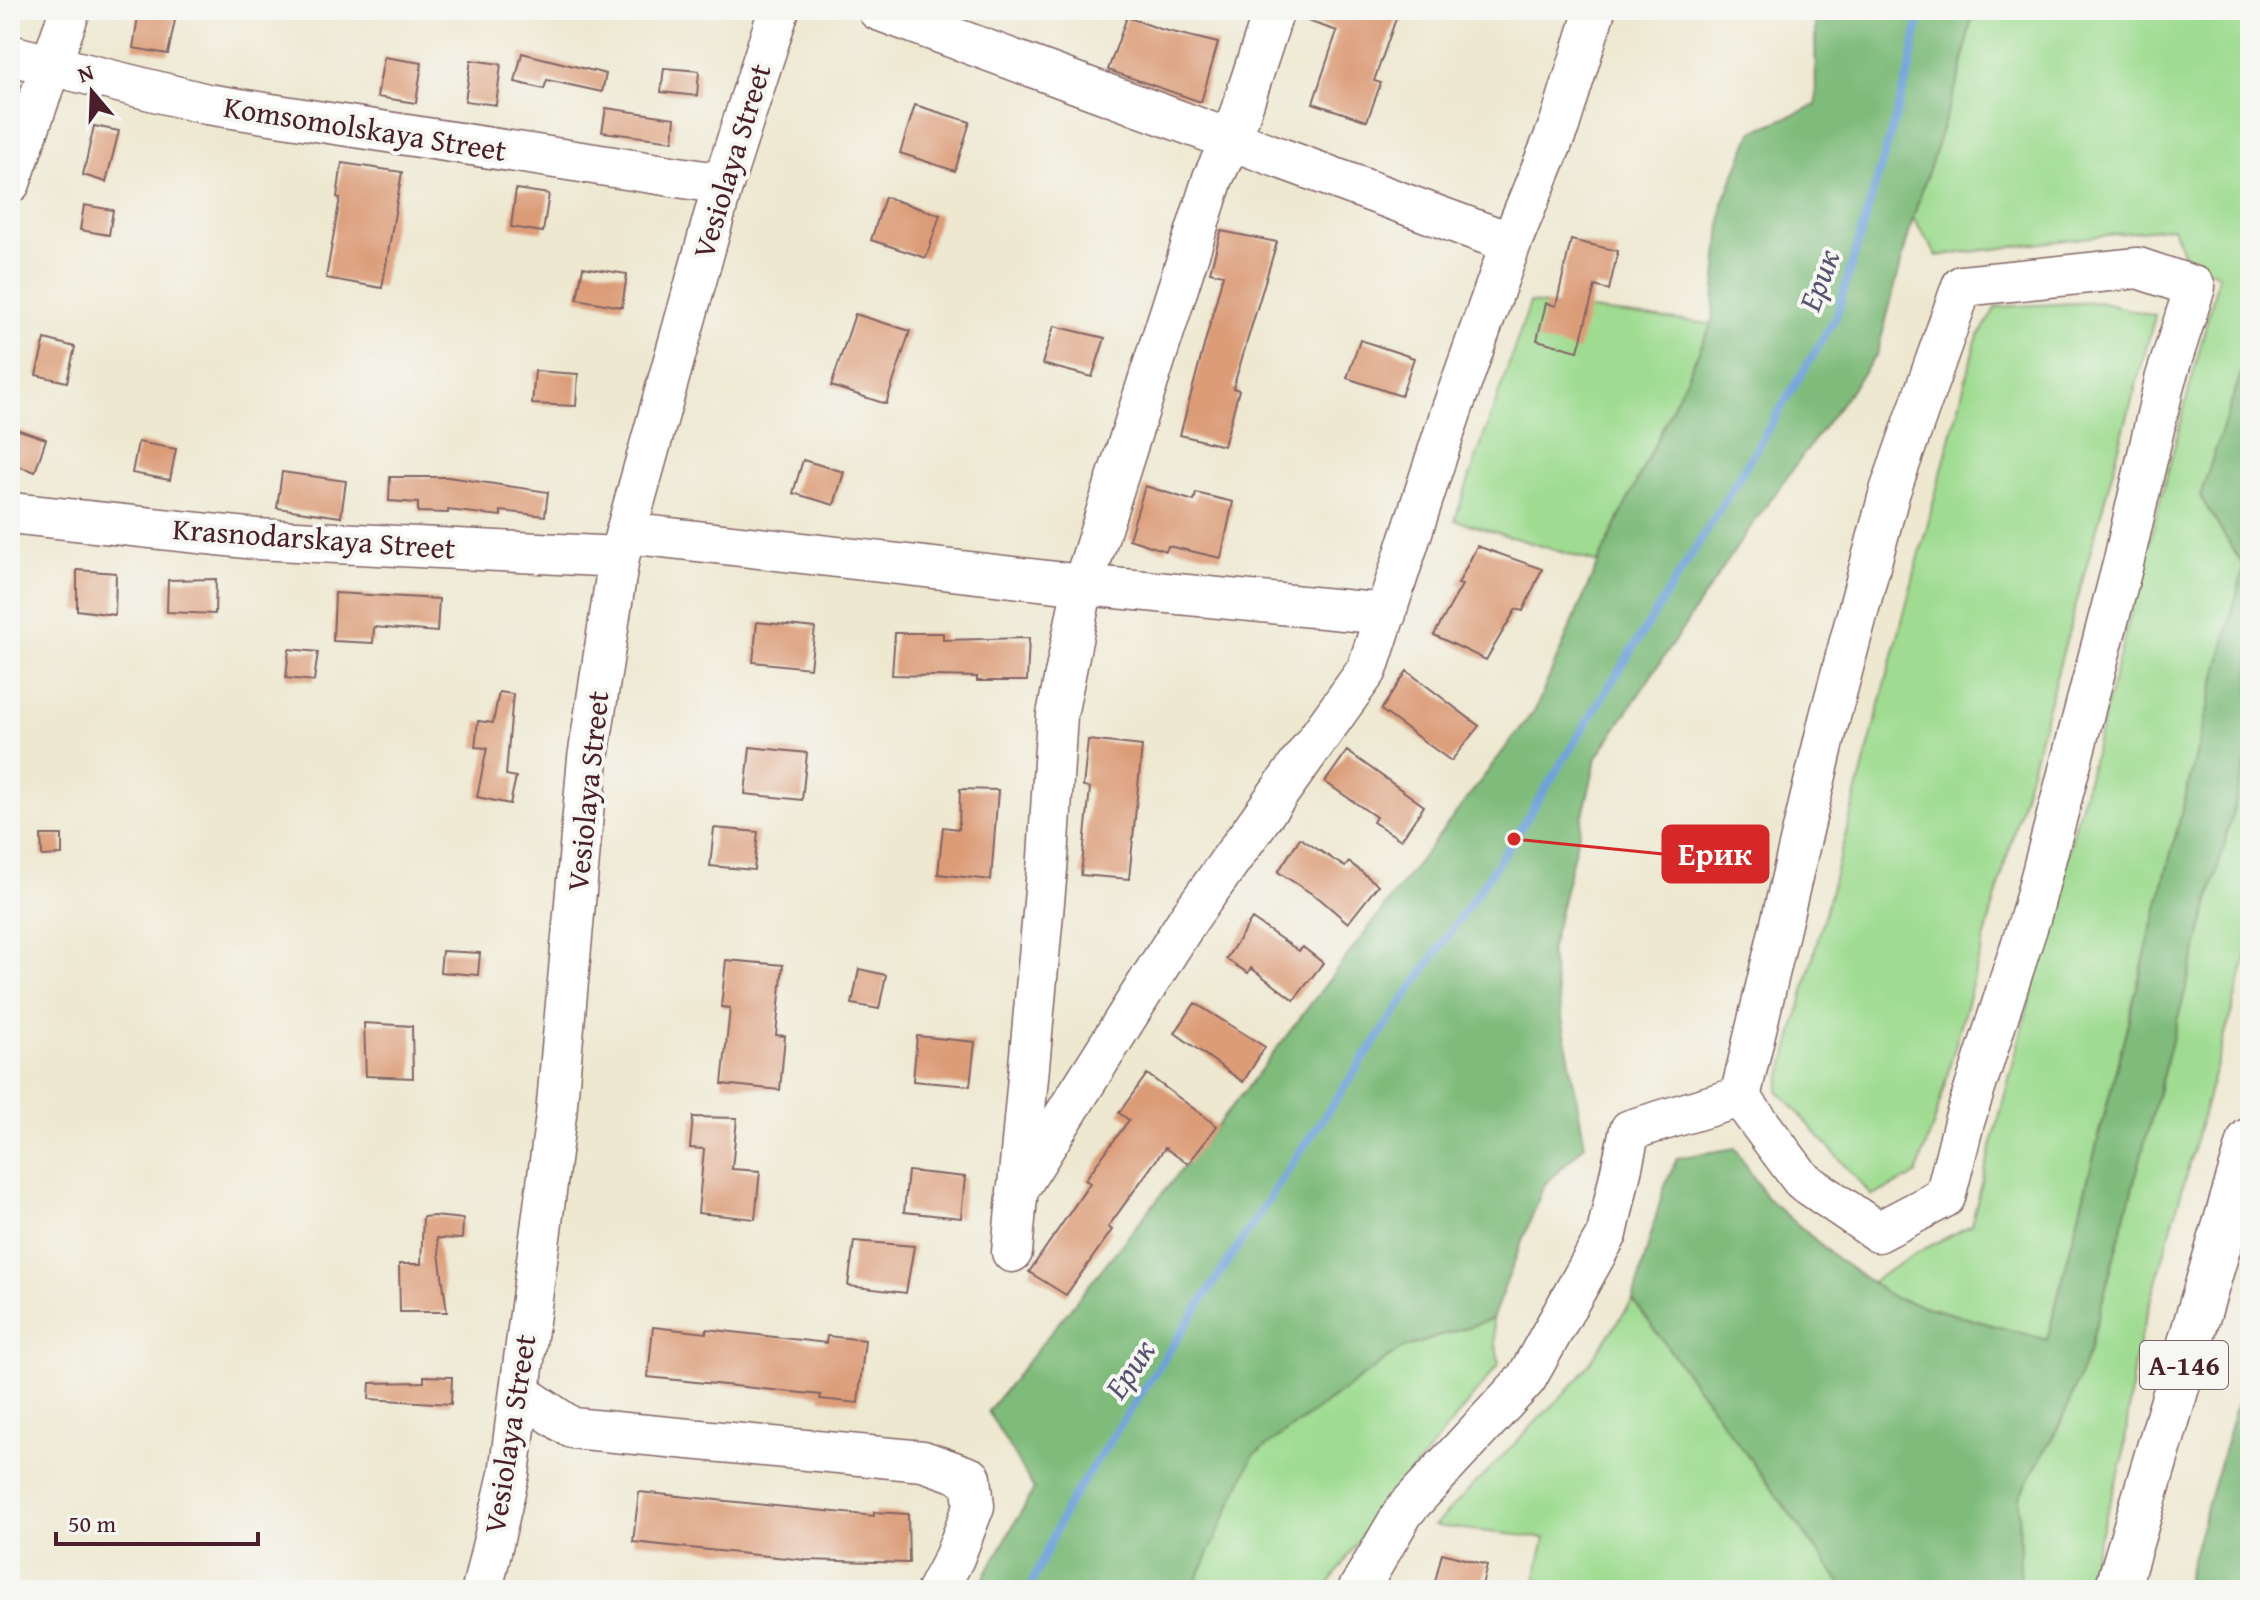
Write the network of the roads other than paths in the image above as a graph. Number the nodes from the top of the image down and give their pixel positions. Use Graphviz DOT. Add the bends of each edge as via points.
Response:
graph roads {
  1 [pos="70,10"];
  2 [pos="779,10"];
  3 [pos="878,10"];
  4 [pos="1274,10"];
  5 [pos="1595,10"];
  6 [pos="10,55"];
  7 [pos="50,67"];
  8 [pos="1232,138"];
  9 [pos="10,183"];
  10 [pos="723,184"];
  11 [pos="1511,243"];
  12 [pos="10,513"];
  13 [pos="623,545"];
  14 [pos="1083,585"];
  15 [pos="1386,614"];
  16 [pos="1740,1097"];
  17 [pos="2250,1140"];
  18 [pos="1017,1191"];
  19 [pos="1012,1252"];
  20 [pos="520,1393"];
  21 [pos="482,1590"];
  22 [pos="937,1590"];
  23 [pos="1358,1590"];
  24 [pos="2117,1590"];
  1 -- 7 [label="street"];
  2 -- 10 [label="street, Vesiolaya Street"];
  3 -- 8 [label="street"];
  4 -- 8 [label="street"];
  5 -- 11 [label="street" via="1559,126"];
  6 -- 7 [label="street, Komsomolskaya Street"];
  7 -- 9 [label="street"];
  7 -- 10 [label="street, Komsomolskaya Street" via="207,104"];
  8 -- 11 [label="street"];
  8 -- 14 [label="street" via="1213,178"];
  10 -- 13 [label="street, Vesiolaya Street"];
  11 -- 15 [label="street"];
  12 -- 13 [label="street, Krasnodarskaya Street" via="256,539"];
  13 -- 14 [label="street, Krasnodarskaya Street"];
  13 -- 20 [label="street, Vesiolaya Street" via="588,758 556,1115"];
  14 -- 15 [label="street, Krasnodarskaya Street"];
  14 -- 18 [label="street" via="1057,715"];
  15 -- 18 [label="street" via="1367,670 1189,918"];
  16 -- 16 [label="street" via="1802,1180 1878,1232 1945,1197 2031,915 2165,380 2195,287 2138,268 1962,286 1890,491 1829,720"];
  16 -- 23 [label="street" via="1630,1130 1607,1234 1526,1379 1404,1511"];
  17 -- 24 [label="highway, А-146"];
  18 -- 19 [label="street"];
  20 -- 21 [label="street, Vesiolaya Street" via="509,1474"];
  20 -- 22 [label="street" via="572,1428 923,1461 971,1478 974,1506"];
}
